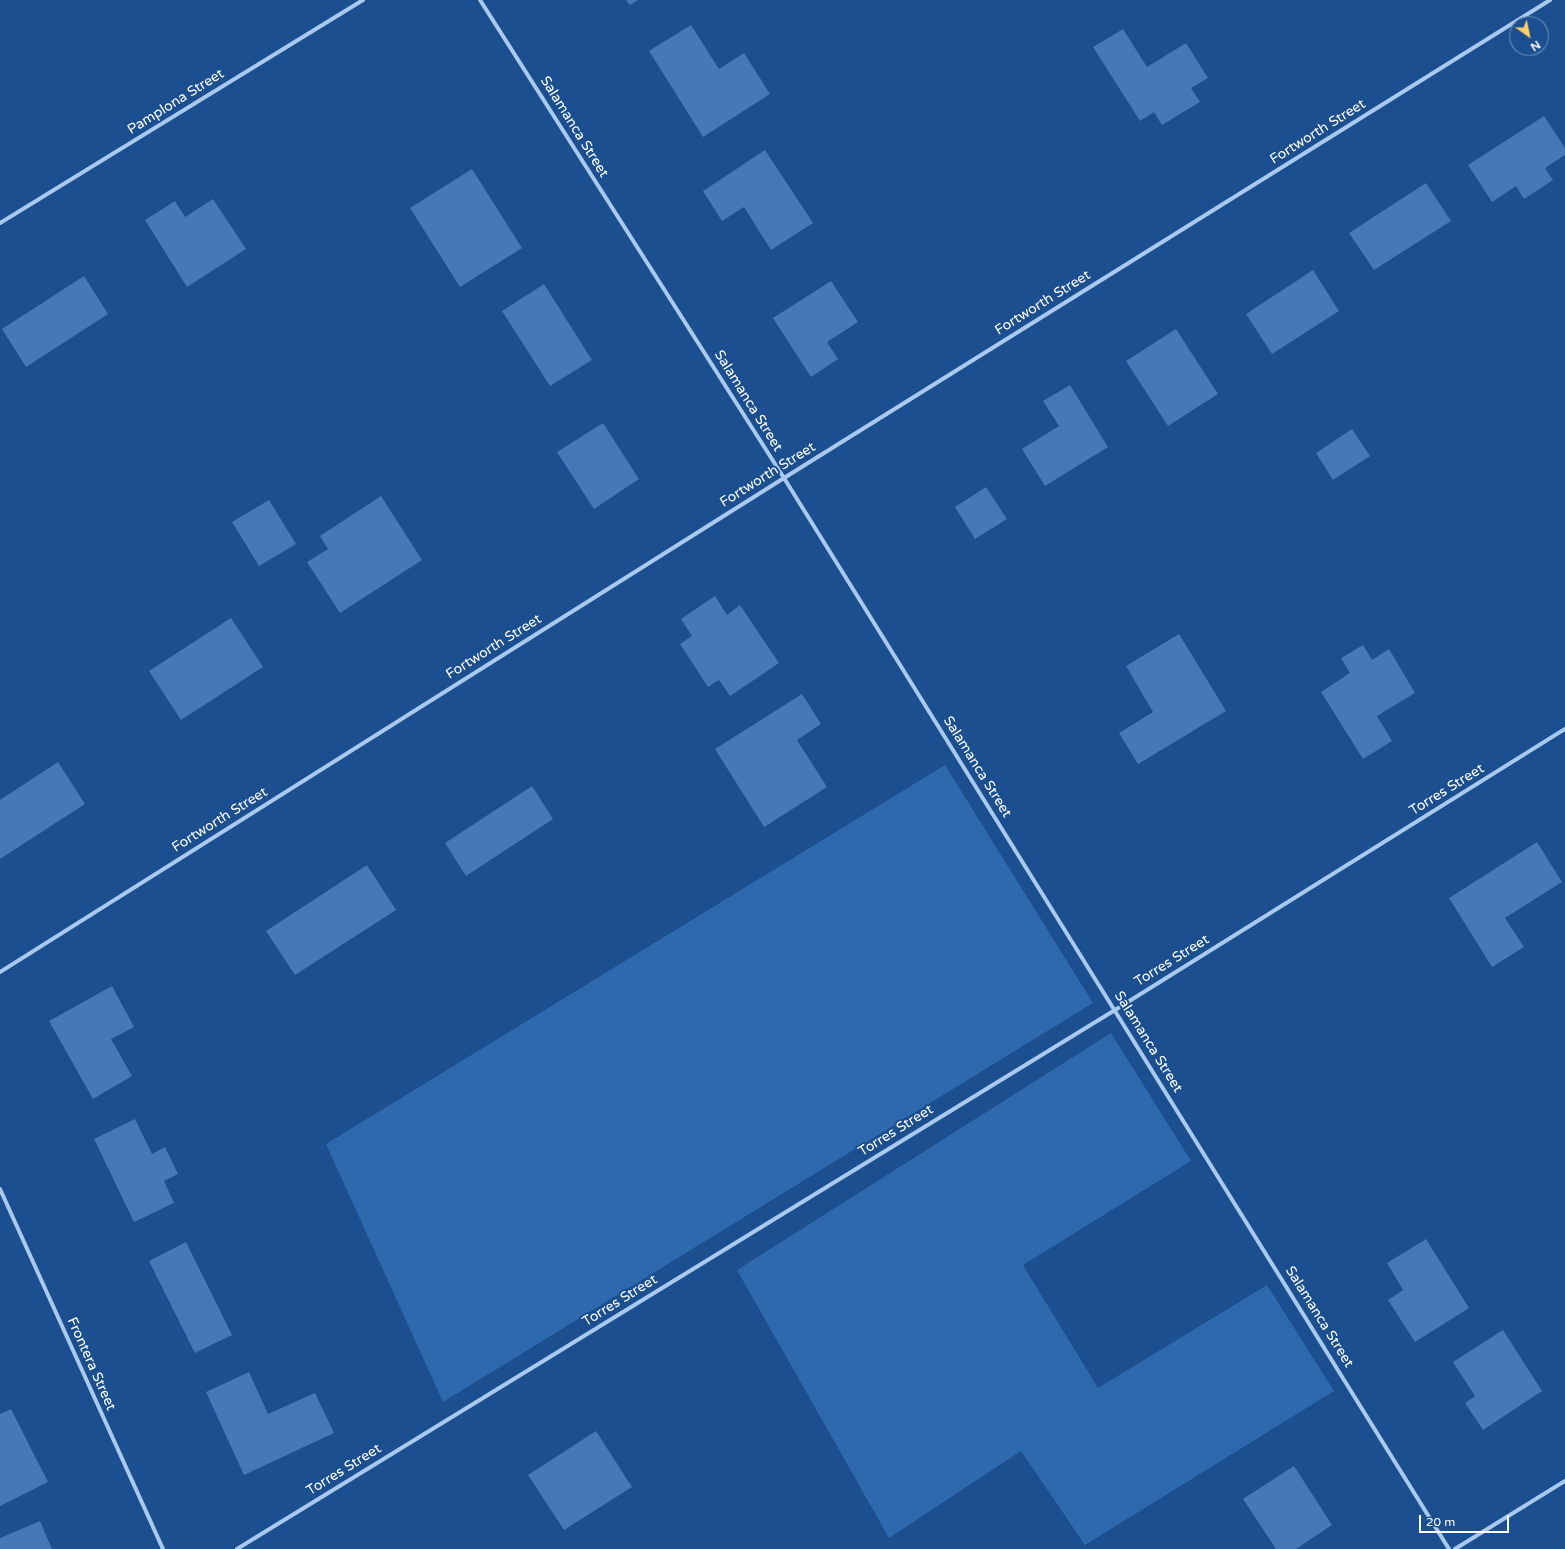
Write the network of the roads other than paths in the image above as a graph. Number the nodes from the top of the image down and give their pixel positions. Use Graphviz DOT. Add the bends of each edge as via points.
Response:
graph roads {
  1 [pos="364,0"];
  2 [pos="480,0"];
  3 [pos="1550,0"];
  4 [pos="0,223"];
  5 [pos="784,478"];
  6 [pos="1565,729"];
  7 [pos="0,972"];
  8 [pos="1115,1010"];
  9 [pos="0,1189"];
  10 [pos="1565,1481"];
  11 [pos="163,1549"];
  12 [pos="237,1549"];
  13 [pos="1449,1549"];
  14 [pos="1455,1549"];
  1 -- 4 [label="street, Pamplona Street"];
  2 -- 5 [label="street, Salamanca Street"];
  3 -- 5 [label="street, Fortworth Street"];
  5 -- 7 [label="street, Fortworth Street"];
  5 -- 8 [label="street, Salamanca Street"];
  6 -- 8 [label="street, Torres Street"];
  8 -- 12 [label="street, Torres Street"];
  8 -- 13 [label="street, Salamanca Street"];
  9 -- 11 [label="street, Frontera Street"];
  10 -- 14 [label="street"];
}
